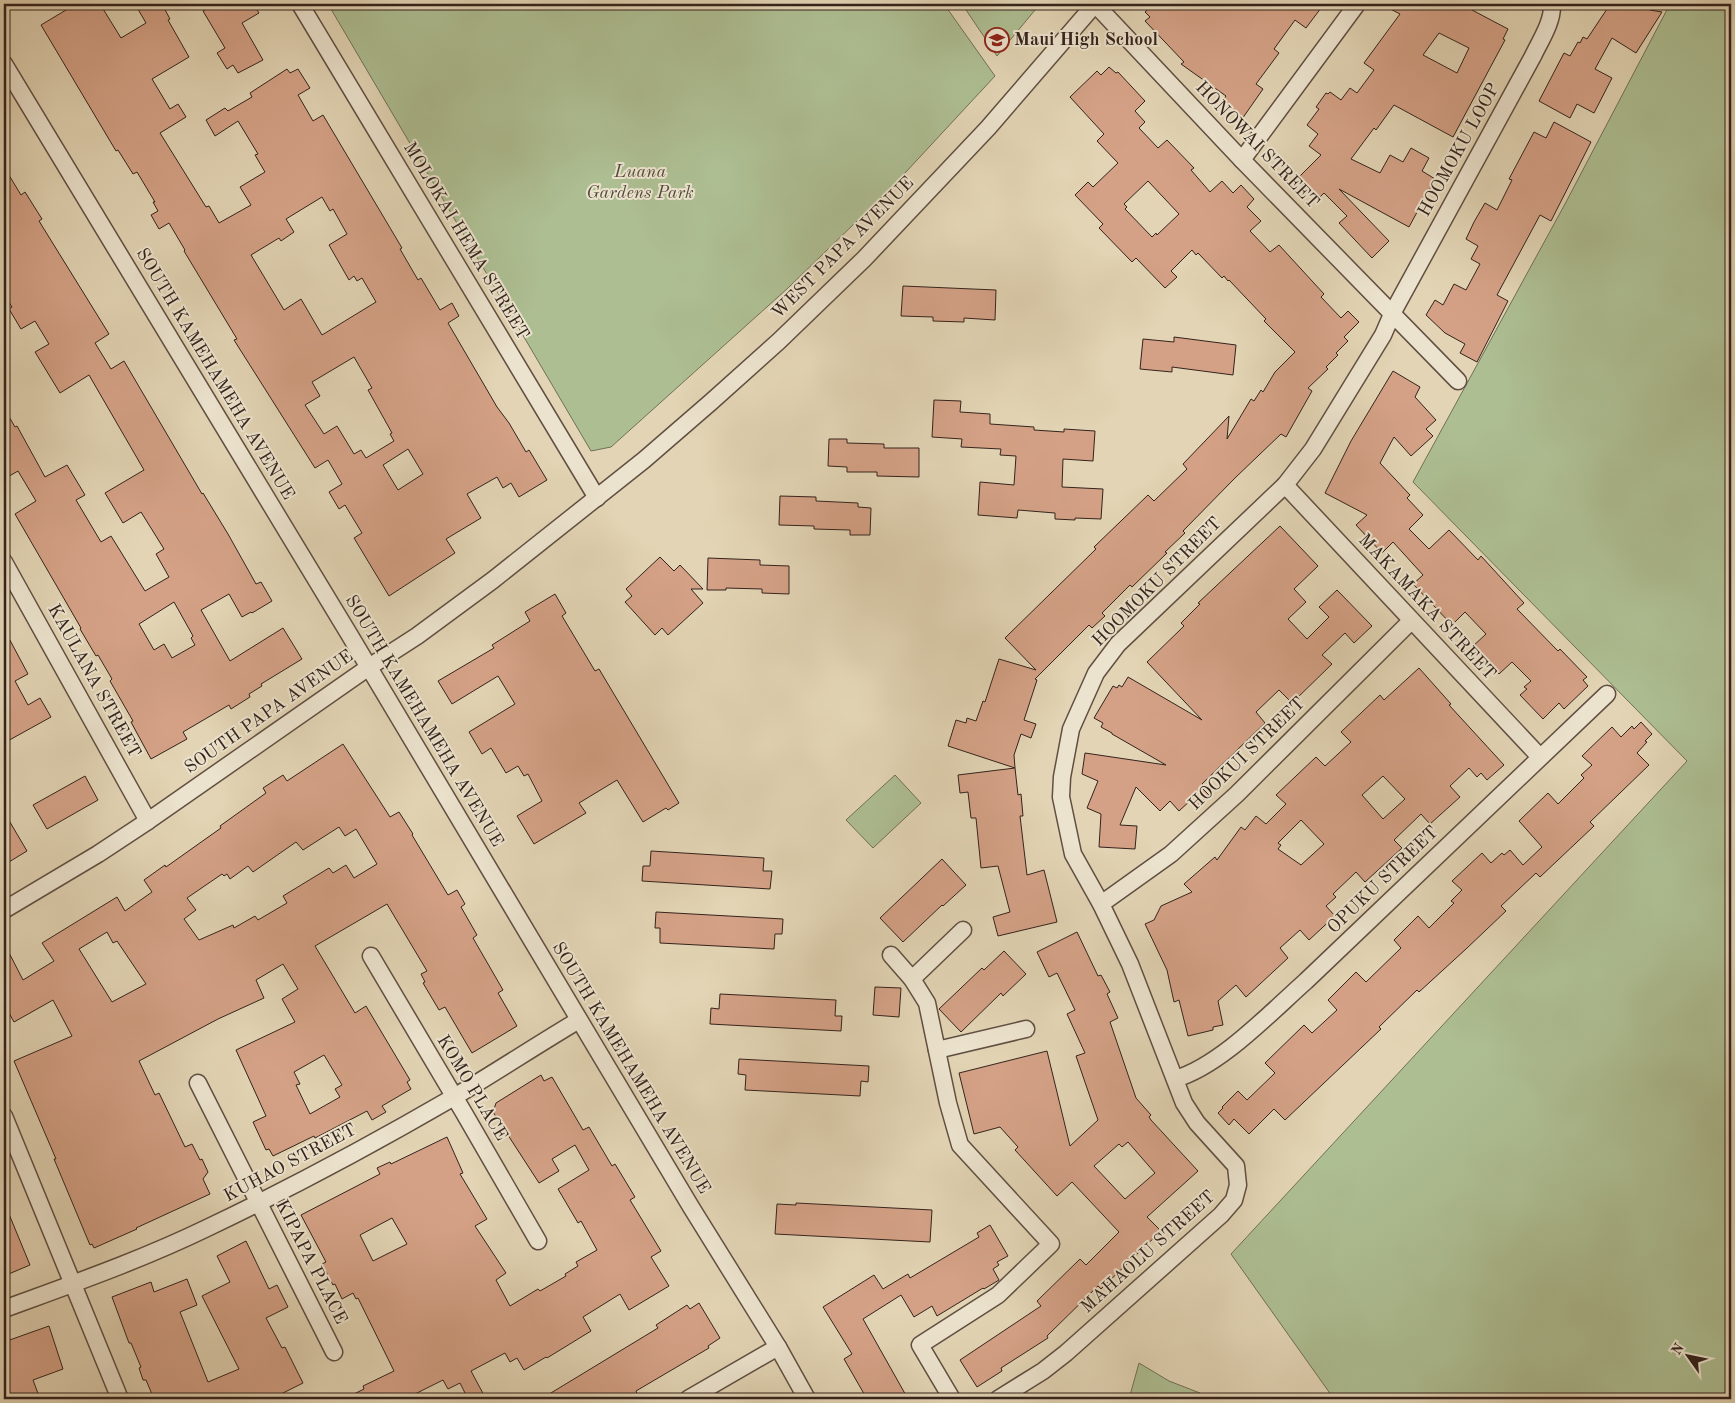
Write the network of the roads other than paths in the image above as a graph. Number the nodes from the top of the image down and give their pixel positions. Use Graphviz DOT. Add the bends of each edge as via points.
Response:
graph roads {
  1 [pos="300,4"];
  2 [pos="1096,4"];
  3 [pos="1357,4"];
  4 [pos="1552,4"];
  5 [pos="4,64"];
  6 [pos="1242,160"];
  7 [pos="1393,312"];
  8 [pos="1458,381"];
  9 [pos="1284,485"];
  10 [pos="597,498"];
  11 [pos="4,562"];
  12 [pos="1412,621"];
  13 [pos="369,667"];
  14 [pos="1607,694"];
  15 [pos="1540,757"];
  16 [pos="148,821"];
  17 [pos="1101,904"];
  18 [pos="4,910"];
  19 [pos="963,930"];
  20 [pos="891,955"];
  21 [pos="371,956"];
  22 [pos="912,979"];
  23 [pos="579,1020"];
  24 [pos="1026,1029"];
  25 [pos="937,1050"];
  26 [pos="1175,1079"];
  27 [pos="198,1083"];
  28 [pos="454,1096"];
  29 [pos="4,1116"];
  30 [pos="259,1203"];
  31 [pos="538,1241"];
  32 [pos="74,1284"];
  33 [pos="4,1309"];
  34 [pos="778,1347"];
  35 [pos="334,1352"];
  36 [pos="120,1399"];
  37 [pos="688,1399"];
  38 [pos="808,1399"];
  39 [pos="952,1399"];
  40 [pos="998,1399"];
  1 -- 10 [label="street, MOLOKAI HEMA STREET"];
  2 -- 6 [label="street, HONOWAI STREET"];
  2 -- 10 [label="street, WEST PAPA AVENUE" via="988,128 864,259 711,402"];
  3 -- 6 [label="street"];
  4 -- 7 [label="street, HOOMOKU LOOP" via="1550,21 1533,56"];
  5 -- 13 [label="street, SOUTH KAMEHAMEHA AVENUE"];
  6 -- 7 [label="street, HONOWAI STREET"];
  7 -- 8 [label="street, HONOWAI STREET"];
  7 -- 9 [label="street, HOOMOKU STREET" via="1383,335 1313,450"];
  9 -- 12 [label="street, MAKAMAKA STREET"];
  9 -- 17 [label="street, HOOMOKU STREET" via="1118,644 1096,673 1071,729 1061,797 1073,854"];
  10 -- 13 [label="street, SOUTH PAPA AVENUE" via="494,580"];
  11 -- 16 [label="street, KAULANA STREET"];
  12 -- 15 [label="street, MAKAMAKA STREET"];
  12 -- 17 [label="street, HOOKUI STREET" via="1178,848"];
  13 -- 16 [label="street, SOUTH PAPA AVENUE"];
  13 -- 23 [label="street, SOUTH KAMEHAMEHA AVENUE"];
  14 -- 15 [label="street, OPUKU STREET"];
  15 -- 26 [label="street, OPUKU STREET" via="1306,981 1231,1048 1189,1075"];
  16 -- 18 [label="street, SOUTH PAPA AVENUE"];
  17 -- 26 [label="street, HOOMOKU STREET" via="1130,964"];
  19 -- 22 [label="street"];
  20 -- 22 [label="street"];
  21 -- 28 [label="street, KOMO PLACE"];
  22 -- 25 [label="street" via="927,1003"];
  23 -- 28 [label="street, KUHAO STREET"];
  23 -- 34 [label="street, SOUTH KAMEHAMEHA AVENUE"];
  24 -- 25 [label="street"];
  25 -- 39 [label="street" via="960,1145 1050,1244 998,1295 920,1345"];
  26 -- 40 [label="street, MAHAOLU STREET" via="1184,1103 1197,1123 1236,1166 1238,1185 1234,1200 1066,1353"];
  27 -- 30 [label="street, KIPAPA PLACE"];
  28 -- 30 [label="street, KUHAO STREET"];
  28 -- 31 [label="street, KOMO PLACE"];
  29 -- 32 [label="street"];
  30 -- 32 [label="street, KUHAO STREET" via="140,1258"];
  30 -- 35 [label="street, KIPAPA PLACE"];
  32 -- 33 [label="street, KUHAO STREET"];
  32 -- 36 [label="street"];
  34 -- 37 [label="street"];
  34 -- 38 [label="street, SOUTH KAMEHAMEHA AVENUE"];
}
